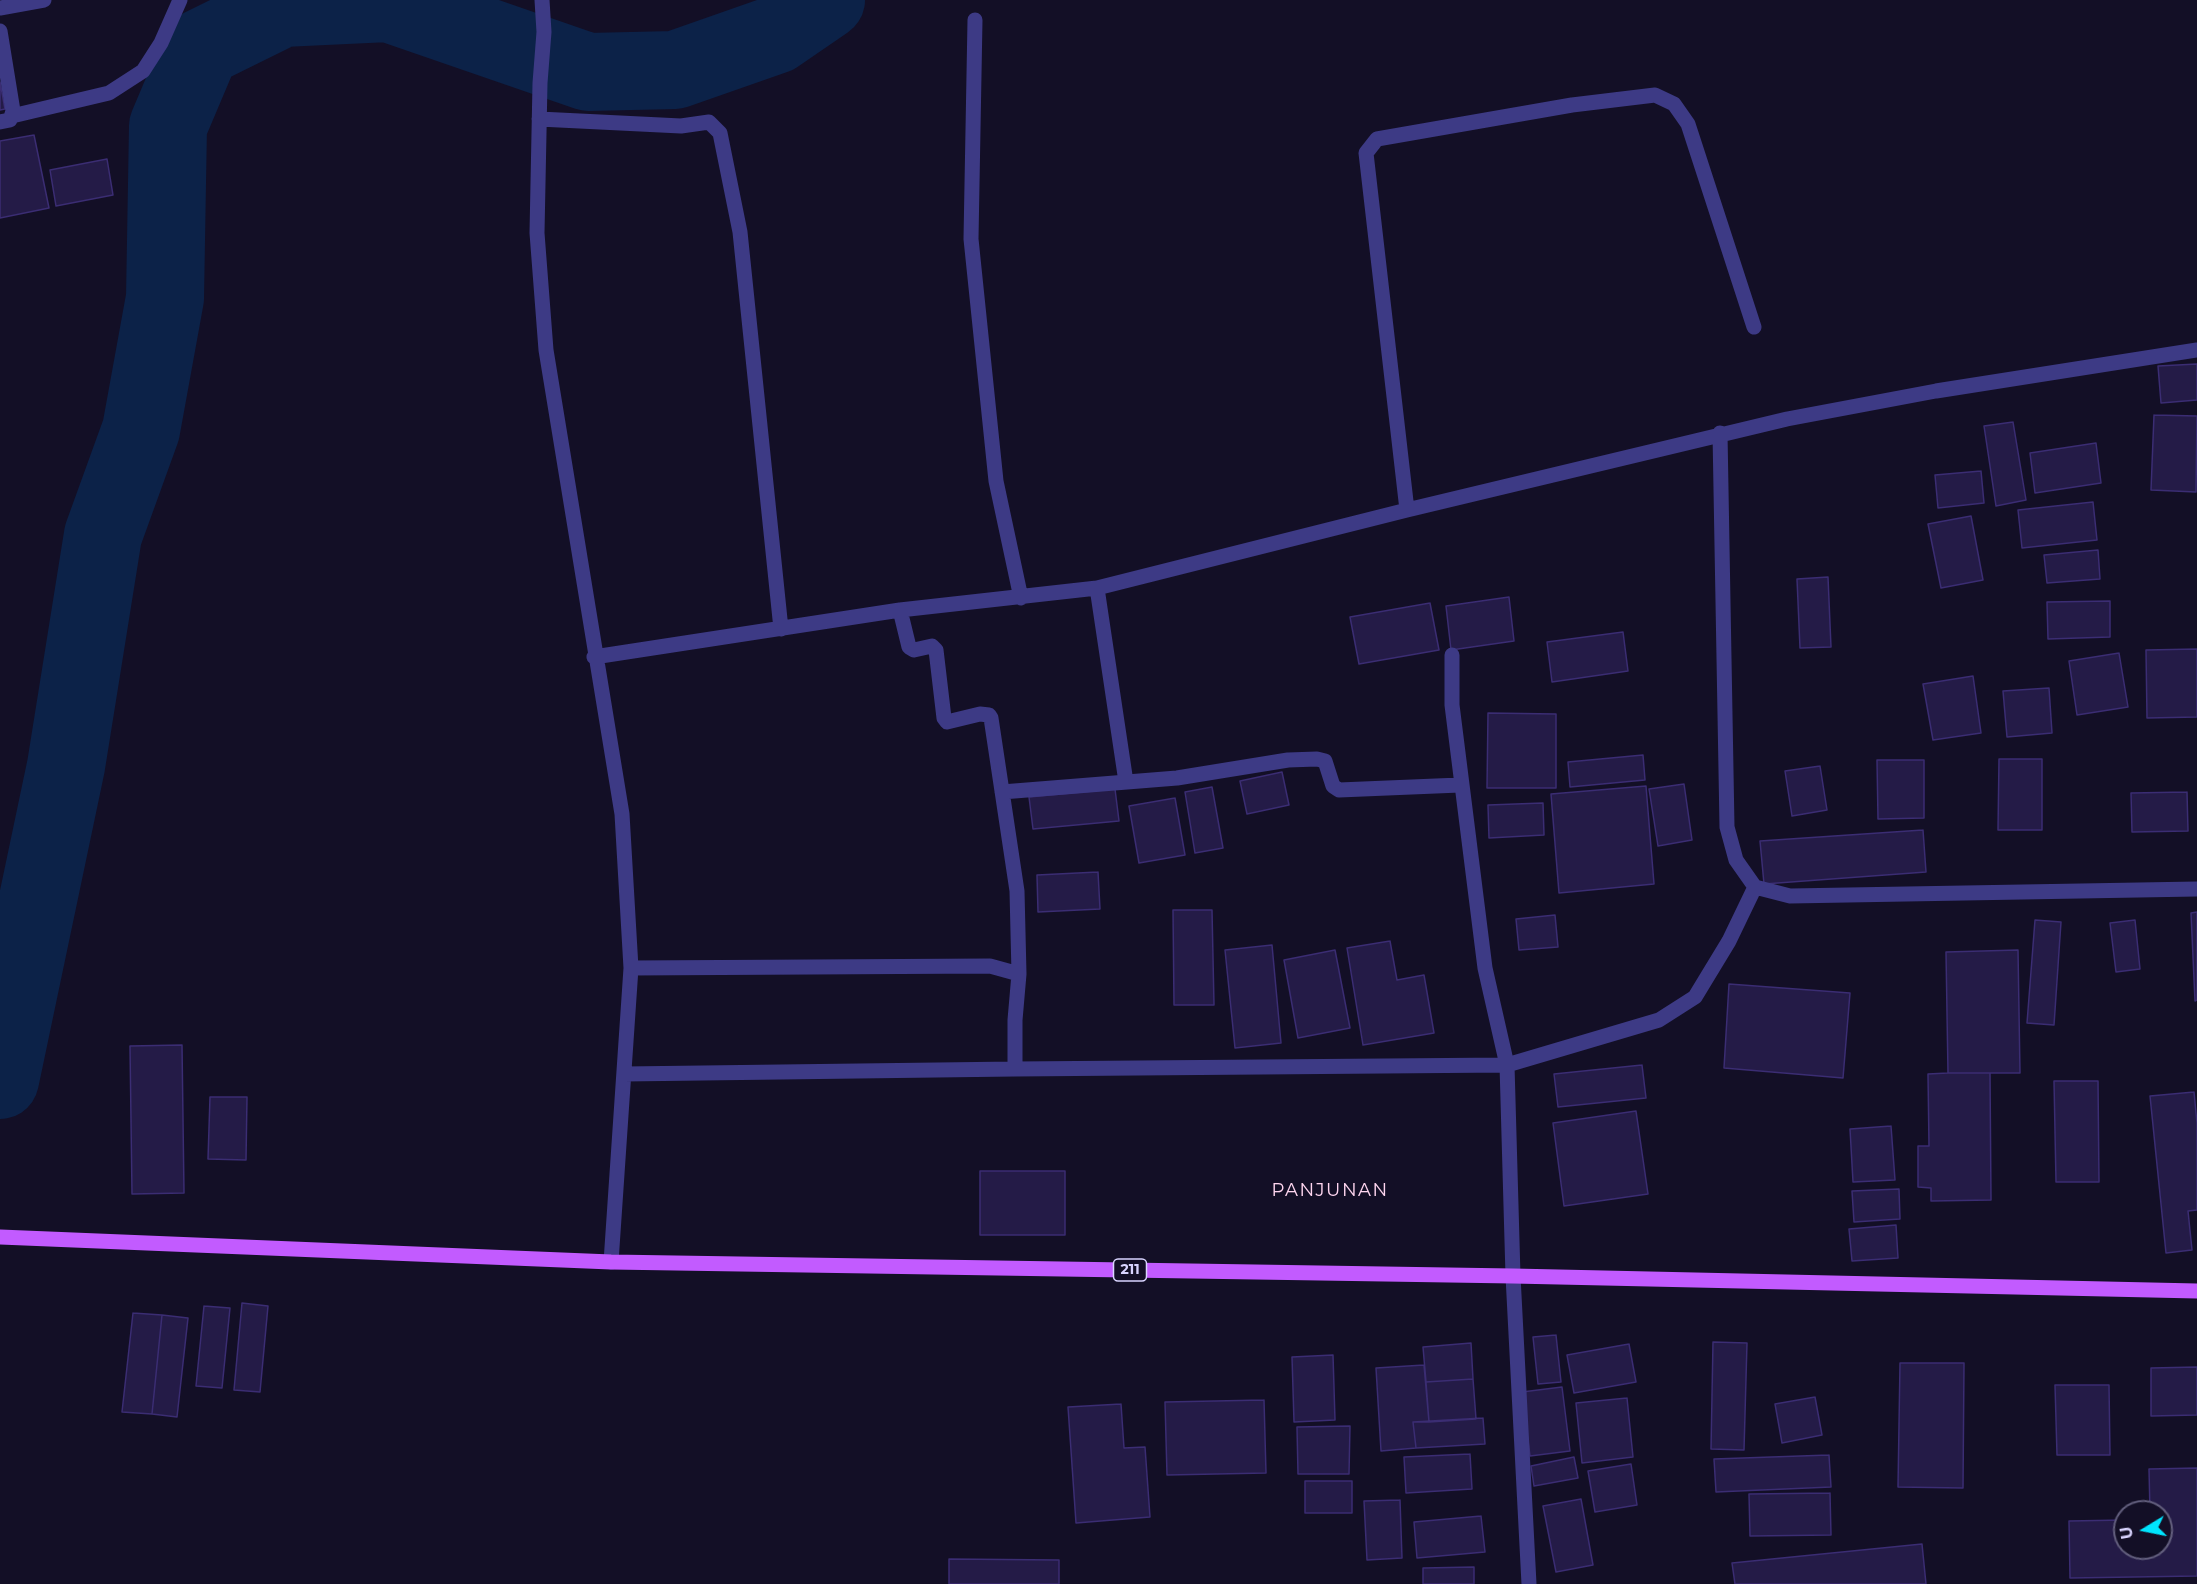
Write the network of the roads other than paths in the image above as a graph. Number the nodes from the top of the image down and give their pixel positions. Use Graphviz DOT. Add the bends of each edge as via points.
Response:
graph roads {
  1 [pos="44,0"];
  2 [pos="180,0"];
  3 [pos="542,0"];
  4 [pos="0,8"];
  5 [pos="975,20"];
  6 [pos="0,31"];
  7 [pos="6,119"];
  8 [pos="539,119"];
  9 [pos="1754,327"];
  10 [pos="2197,350"];
  11 [pos="1720,433"];
  12 [pos="1407,510"];
  13 [pos="1097,588"];
  14 [pos="1021,598"];
  15 [pos="900,610"];
  16 [pos="781,629"];
  17 [pos="1452,655"];
  18 [pos="594,657"];
  19 [pos="1126,782"];
  20 [pos="1461,785"];
  21 [pos="1002,792"];
  22 [pos="1755,887"];
  23 [pos="2197,889"];
  24 [pos="631,968"];
  25 [pos="1019,974"];
  26 [pos="1507,1065"];
  27 [pos="1015,1069"];
  28 [pos="624,1074"];
  29 [pos="0,1237"];
  30 [pos="611,1262"];
  31 [pos="1513,1276"];
  32 [pos="2197,1291"];
  33 [pos="1529,1584"];
  1 -- 4 [label="street"];
  2 -- 7 [label="street" via="161,43 143,71 109,93"];
  3 -- 8 [label="street"];
  5 -- 14 [label="street" via="970,239 996,481"];
  6 -- 7 [label="street"];
  8 -- 16 [label="street" via="681,126 709,122 720,133 740,232"];
  8 -- 18 [label="street" via="537,233 546,350"];
  9 -- 12 [label="street" via="1688,124 1674,104 1655,95 1572,105 1377,139 1366,153"];
  10 -- 11 [label="street" via="1936,391"];
  11 -- 12 [label="street"];
  11 -- 22 [label="street" via="1727,827 1736,860"];
  12 -- 13 [label="street"];
  13 -- 14 [label="street"];
  13 -- 19 [label="street"];
  14 -- 15 [label="street"];
  15 -- 16 [label="street"];
  15 -- 21 [label="street" via="909,647 914,650 932,646 936,650 946,721 980,714 991,718"];
  16 -- 18 [label="street"];
  17 -- 20 [label="street" via="1452,705"];
  18 -- 24 [label="street" via="622,814"];
  19 -- 20 [label="street" via="1317,759 1325,761 1333,786 1339,790"];
  19 -- 21 [label="street"];
  20 -- 26 [label="street" via="1485,968"];
  21 -- 25 [label="street" via="1017,891"];
  22 -- 23 [label="street" via="1790,896"];
  22 -- 26 [label="street" via="1729,941 1695,997 1659,1020"];
  24 -- 25 [label="street" via="990,966"];
  24 -- 28 [label="street"];
  25 -- 27 [label="street"];
  26 -- 27 [label="street"];
  26 -- 31 [label="street"];
  27 -- 28 [label="street"];
  28 -- 30 [label="street"];
  29 -- 30 [label="main road, 211"];
  30 -- 31 [label="main road, 211"];
  31 -- 32 [label="main road, 211"];
  31 -- 33 [label="street"];
}
